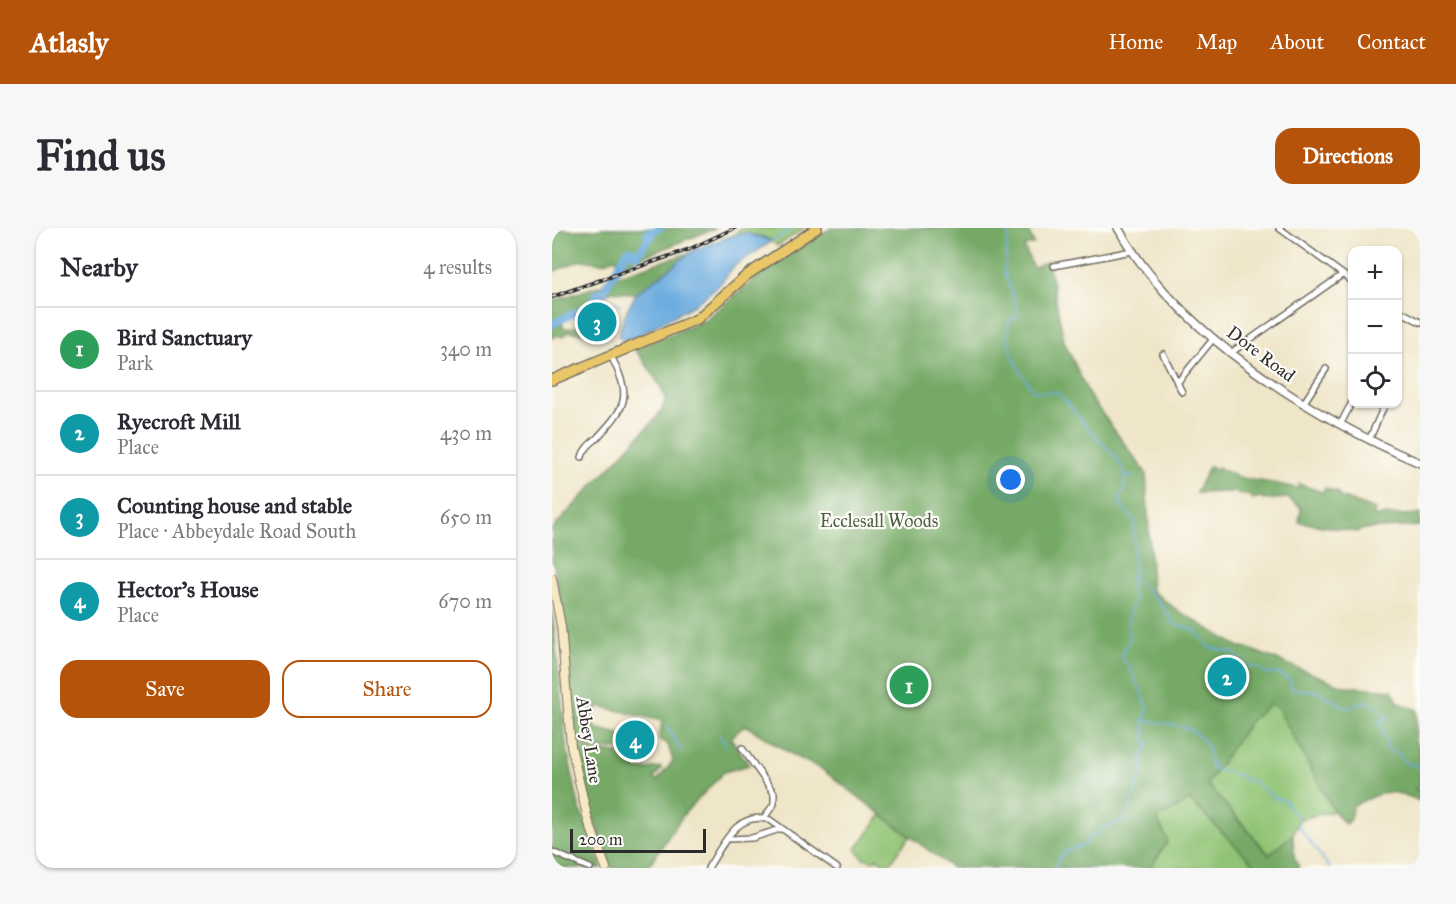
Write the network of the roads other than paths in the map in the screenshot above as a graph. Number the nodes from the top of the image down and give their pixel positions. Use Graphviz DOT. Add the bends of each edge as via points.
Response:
graph roads {
  1 [pos="817,228"];
  2 [pos="1118,228"];
  3 [pos="1279,228"];
  4 [pos="1132,251"];
  5 [pos="1054,266"];
  6 [pos="1342,275"];
  7 [pos="1348,278"];
  8 [pos="1402,312"];
  9 [pos="1420,322"];
  10 [pos="1215,337"];
  11 [pos="1232,352"];
  12 [pos="610,354"];
  13 [pos="1163,354"];
  14 [pos="1326,369"];
  15 [pos="552,380"];
  16 [pos="1177,383"];
  17 [pos="1182,392"];
  18 [pos="1303,404"];
  19 [pos="1350,408"];
  20 [pos="1383,408"];
  21 [pos="1340,425"];
  22 [pos="1369,440"];
  23 [pos="582,457"];
  24 [pos="1420,463"];
  25 [pos="552,578"];
  26 [pos="742,748"];
  27 [pos="764,818"];
  28 [pos="780,829"];
  29 [pos="728,839"];
  30 [pos="552,852"];
  31 [pos="590,868"];
  32 [pos="606,868"];
  33 [pos="708,868"];
  34 [pos="837,868"];
  1 -- 12 [label="main road" via="747,275 701,316"];
  2 -- 4 [label="street, Dore Road"];
  3 -- 6 [label="street"];
  4 -- 5 [label="street"];
  4 -- 10 [label="street, Dore Road" via="1153,278"];
  6 -- 7 [label="street"];
  6 -- 11 [label="street"];
  8 -- 9 [label="street"];
  10 -- 11 [label="street, Dore Road"];
  10 -- 16 [label="street"];
  11 -- 18 [label="street, Dore Road"];
  12 -- 15 [label="main road"];
  12 -- 23 [label="street" via="622,379 625,400 620,412"];
  13 -- 16 [label="street"];
  14 -- 18 [label="street"];
  16 -- 17 [label="street"];
  18 -- 21 [label="street, Dore Road"];
  19 -- 21 [label="street"];
  20 -- 22 [label="street"];
  21 -- 22 [label="street, Dore Road"];
  22 -- 24 [label="street, Dore Road"];
  25 -- 32 [label="main road, Abbey Lane" via="561,626 571,746 588,820"];
  26 -- 27 [label="street" via="774,793 774,804"];
  27 -- 28 [label="street"];
  27 -- 29 [label="street" via="741,822"];
  28 -- 29 [label="street" via="752,838"];
  28 -- 34 [label="street"];
  29 -- 33 [label="street"];
  30 -- 31 [label="street"];
}
